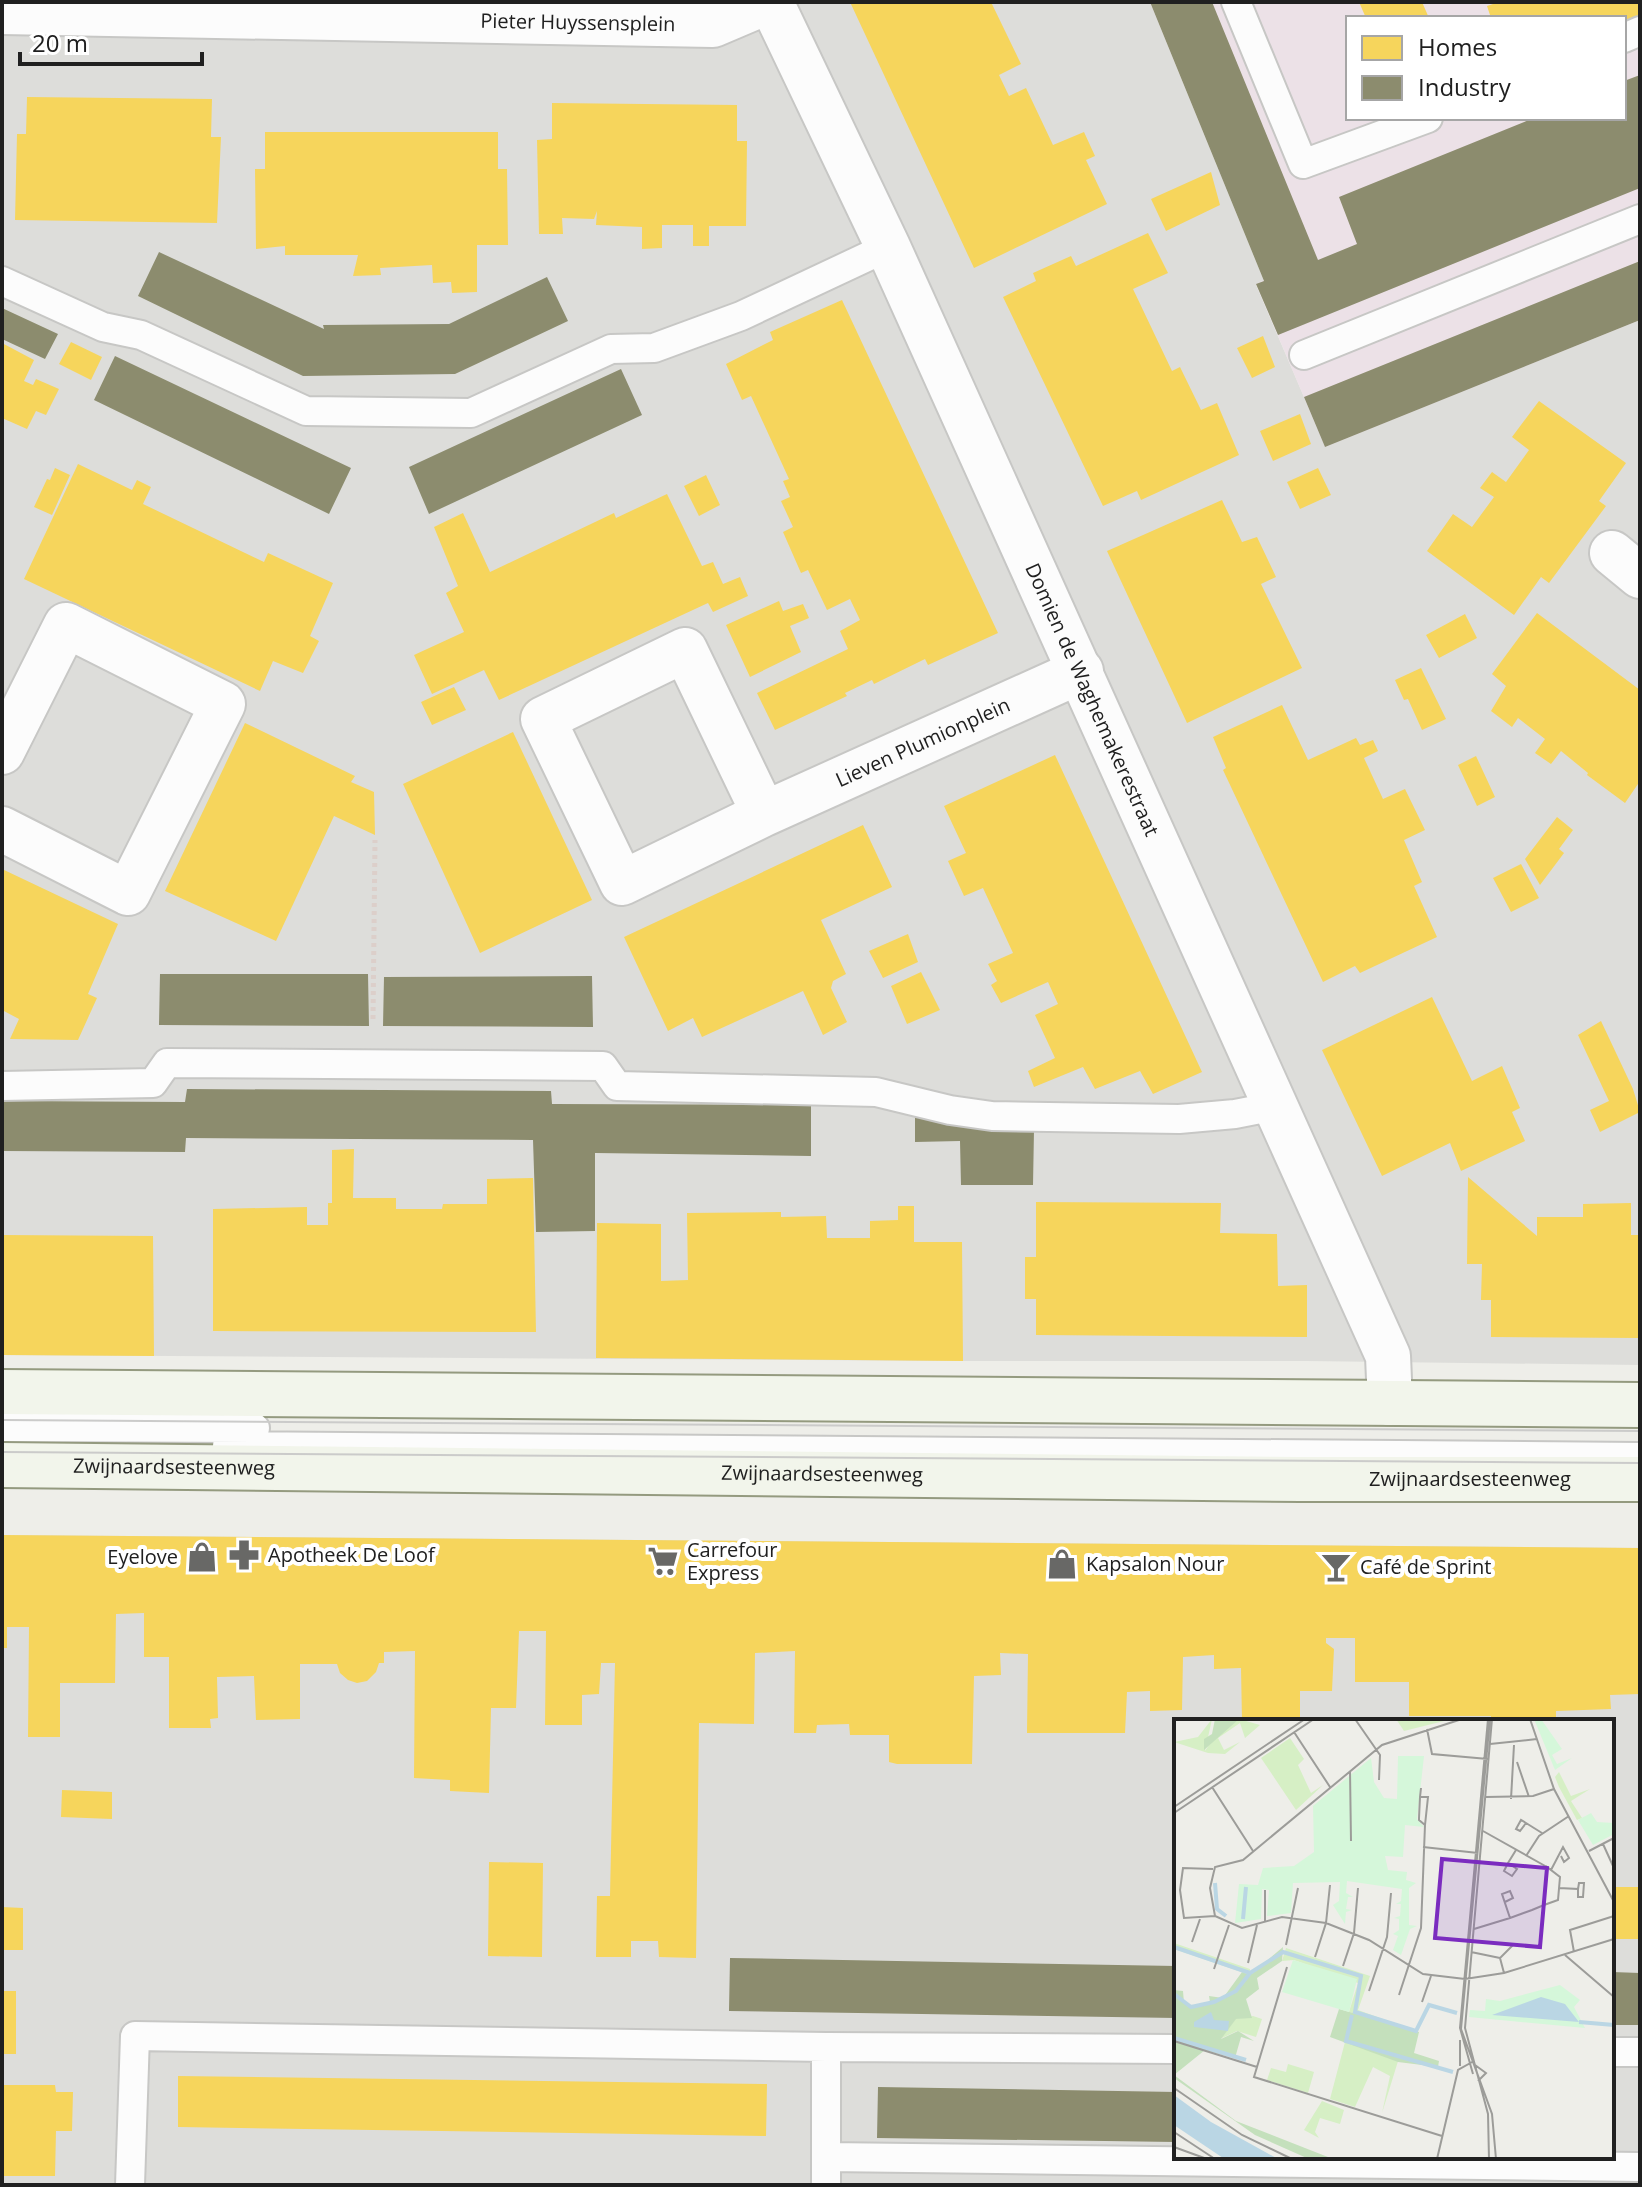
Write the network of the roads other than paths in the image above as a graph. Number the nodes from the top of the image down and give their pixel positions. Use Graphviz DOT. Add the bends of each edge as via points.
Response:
graph roads {
  1 [pos="769,2"];
  2 [pos="1236,2"];
  3 [pos="2,12"];
  4 [pos="1423,120"];
  5 [pos="1640,219"];
  6 [pos="888,247"];
  7 [pos="2,281"];
  8 [pos="1304,355"];
  9 [pos="1081,671"];
  10 [pos="2,752"];
  11 [pos="764,814"];
  12 [pos="2,829"];
  13 [pos="2,1086"];
  14 [pos="1276,1106"];
  15 [pos="2,1392"];
  16 [pos="1390,1403"];
  17 [pos="1640,1405"];
  18 [pos="2,1427"];
  19 [pos="1640,1439"];
  20 [pos="2,1444"];
  21 [pos="1640,1457"];
  22 [pos="2,1465"];
  23 [pos="1640,1479"];
  24 [pos="826,2047"];
  25 [pos="1174,2049"];
  26 [pos="1614,2052"];
  27 [pos="1640,2052"];
  28 [pos="1640,2167"];
  29 [pos="826,2171"];
  30 [pos="130,2185"];
  1 -- 3 [label="street, Pieter Huyssensplein" via="713,25"];
  1 -- 6 [label="street, Domien de Waghemakerestraat"];
  2 -- 4 [label="lane" via="1303,164"];
  5 -- 8 [label="lane"];
  6 -- 7 [label="lane" via="727,321 654,348 611,349 471,413 306,411 141,335 103,327"];
  6 -- 9 [label="street, Domien de Waghemakerestraat"];
  9 -- 11 [label="street, Lieven Plumionplein"];
  9 -- 14 [label="street, Domien de Waghemakerestraat"];
  10 -- 12 [label="street" via="66,625 223,704 128,893"];
  11 -- 11 [label="street, Lieven Plumionplein" via="685,650 543,719 622,883"];
  13 -- 14 [label="lane" via="153,1083 167,1063 603,1066 617,1086 846,1090 899,1095 992,1116 1179,1119"];
  14 -- 16 [label="street, Domien de Waghemakerestraat" via="1388,1356"];
  15 -- 16 [label="street"];
  16 -- 17 [label="street"];
  18 -- 19 [label="lane"];
  20 -- 21 [label="lane"];
  22 -- 23 [label="street, Zwijnaardsesteenweg"];
  24 -- 25 [label="lane"];
  24 -- 29 [label="lane"];
  24 -- 30 [label="lane" via="135,2036"];
  26 -- 27 [label="lane"];
  28 -- 29 [label="lane"];
}
